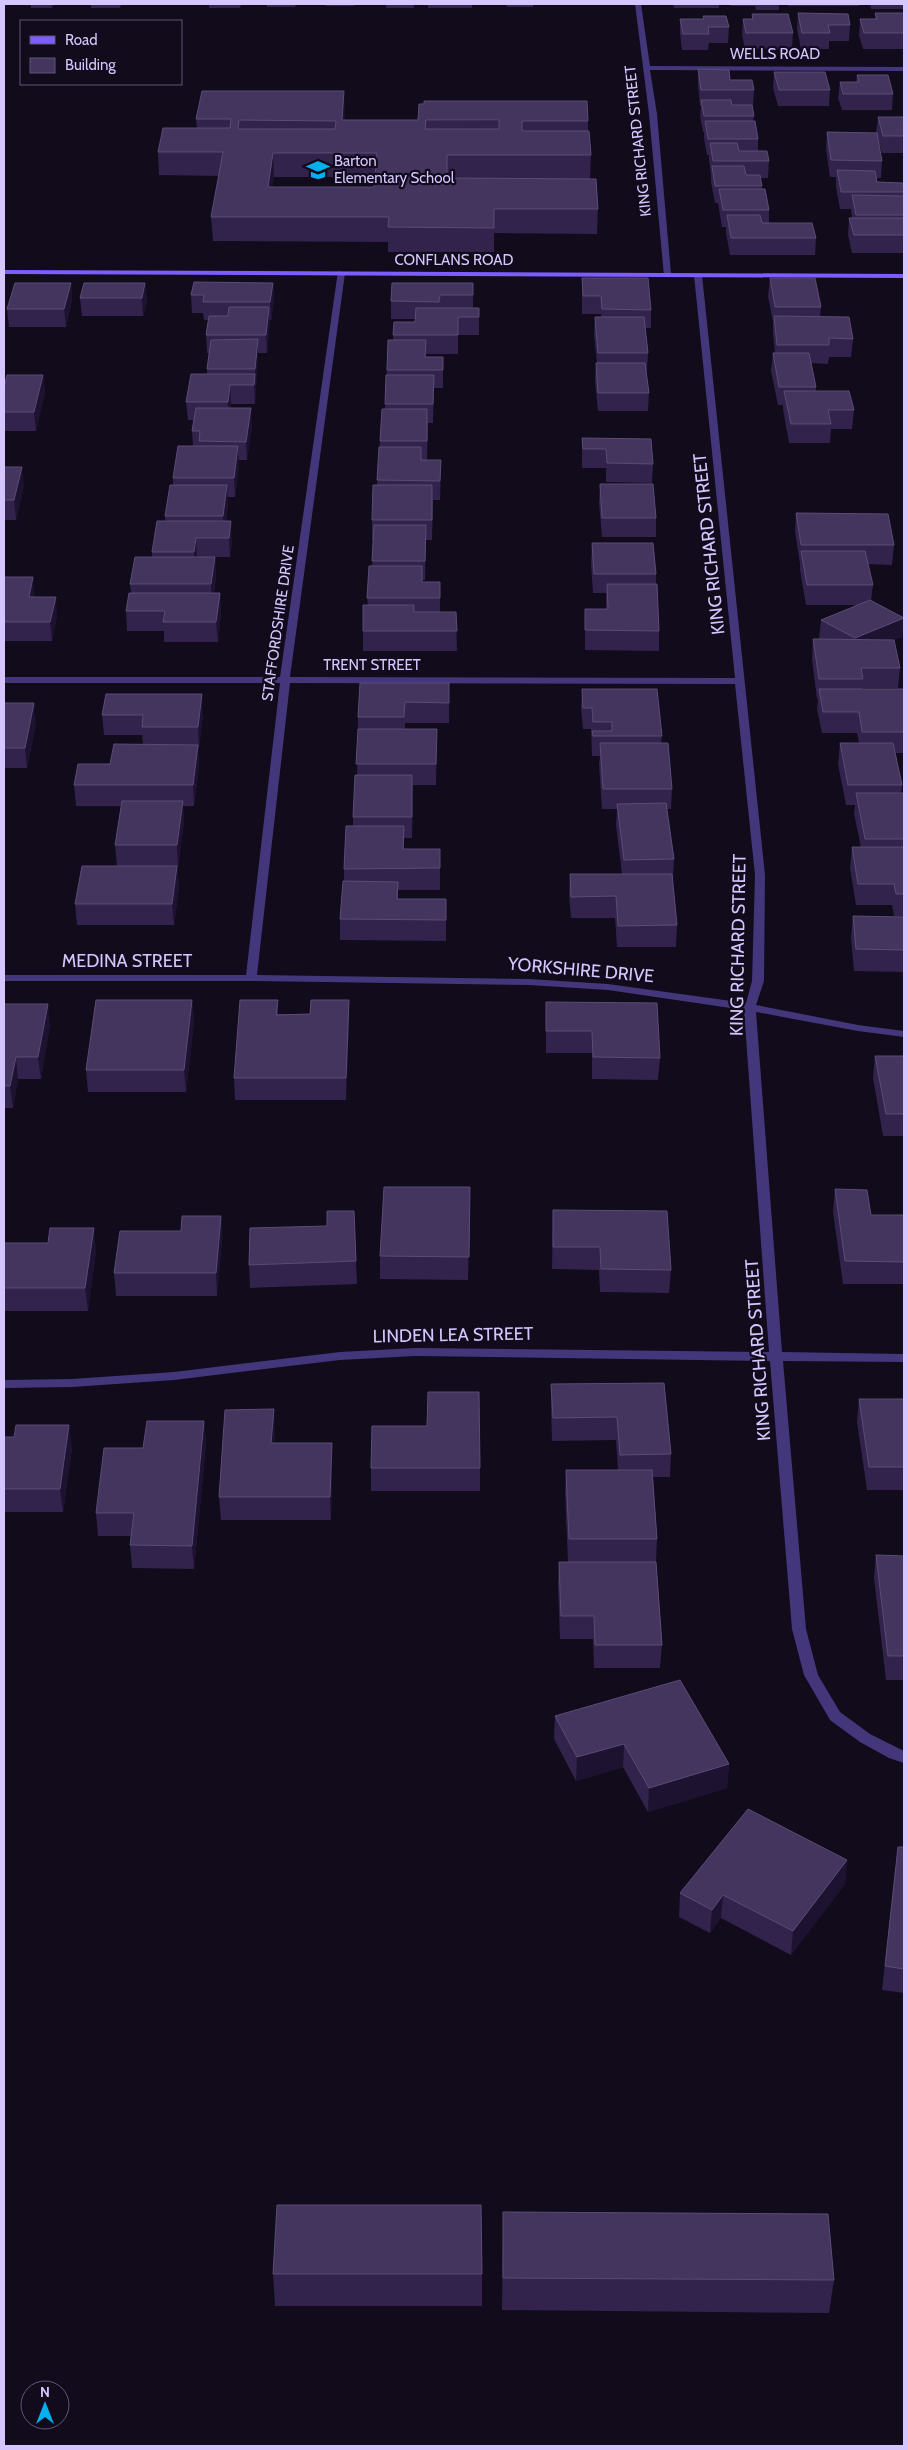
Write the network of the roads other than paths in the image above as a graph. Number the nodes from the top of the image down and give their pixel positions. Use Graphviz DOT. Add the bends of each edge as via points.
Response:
graph roads {
  1 [pos="638,4"];
  2 [pos="646,68"];
  3 [pos="904,69"];
  4 [pos="4,272"];
  5 [pos="341,274"];
  6 [pos="667,274"];
  7 [pos="698,275"];
  8 [pos="904,276"];
  9 [pos="4,680"];
  10 [pos="285,680"];
  11 [pos="741,681"];
  12 [pos="4,978"];
  13 [pos="251,978"];
  14 [pos="750,1007"];
  15 [pos="904,1034"];
  16 [pos="776,1356"];
  17 [pos="904,1358"];
  18 [pos="4,1384"];
  19 [pos="904,1757"];
  1 -- 2 [label="street, KING RICHARD STREET"];
  2 -- 3 [label="street, WELLS ROAD"];
  2 -- 6 [label="street, KING RICHARD STREET"];
  4 -- 5 [label="main road, CONFLANS ROAD"];
  5 -- 6 [label="main road, CONFLANS ROAD"];
  5 -- 10 [label="street, STAFFORDSHIRE DRIVE"];
  6 -- 7 [label="main road, CONFLANS ROAD"];
  7 -- 8 [label="main road, CONFLANS ROAD"];
  7 -- 11 [label="street, KING RICHARD STREET"];
  9 -- 10 [label="street, TRENT STREET"];
  10 -- 11 [label="street, TRENT STREET"];
  10 -- 13 [label="street, STAFFORDSHIRE DRIVE"];
  11 -- 14 [label="street, KING RICHARD STREET" via="760,875 758,981"];
  12 -- 13 [label="street, MEDINA STREET"];
  13 -- 14 [label="street, YORKSHIRE DRIVE" via="529,982 608,987"];
  14 -- 15 [label="street, YORKSHIRE DRIVE"];
  14 -- 16 [label="street, KING RICHARD STREET"];
  16 -- 17 [label="street, LINDEN LEA STREET"];
  16 -- 18 [label="street, LINDEN LEA STREET" via="415,1352 340,1356 174,1376"];
  16 -- 19 [label="street, KING RICHARD STREET" via="799,1630 811,1675 835,1716 865,1738"];
}
